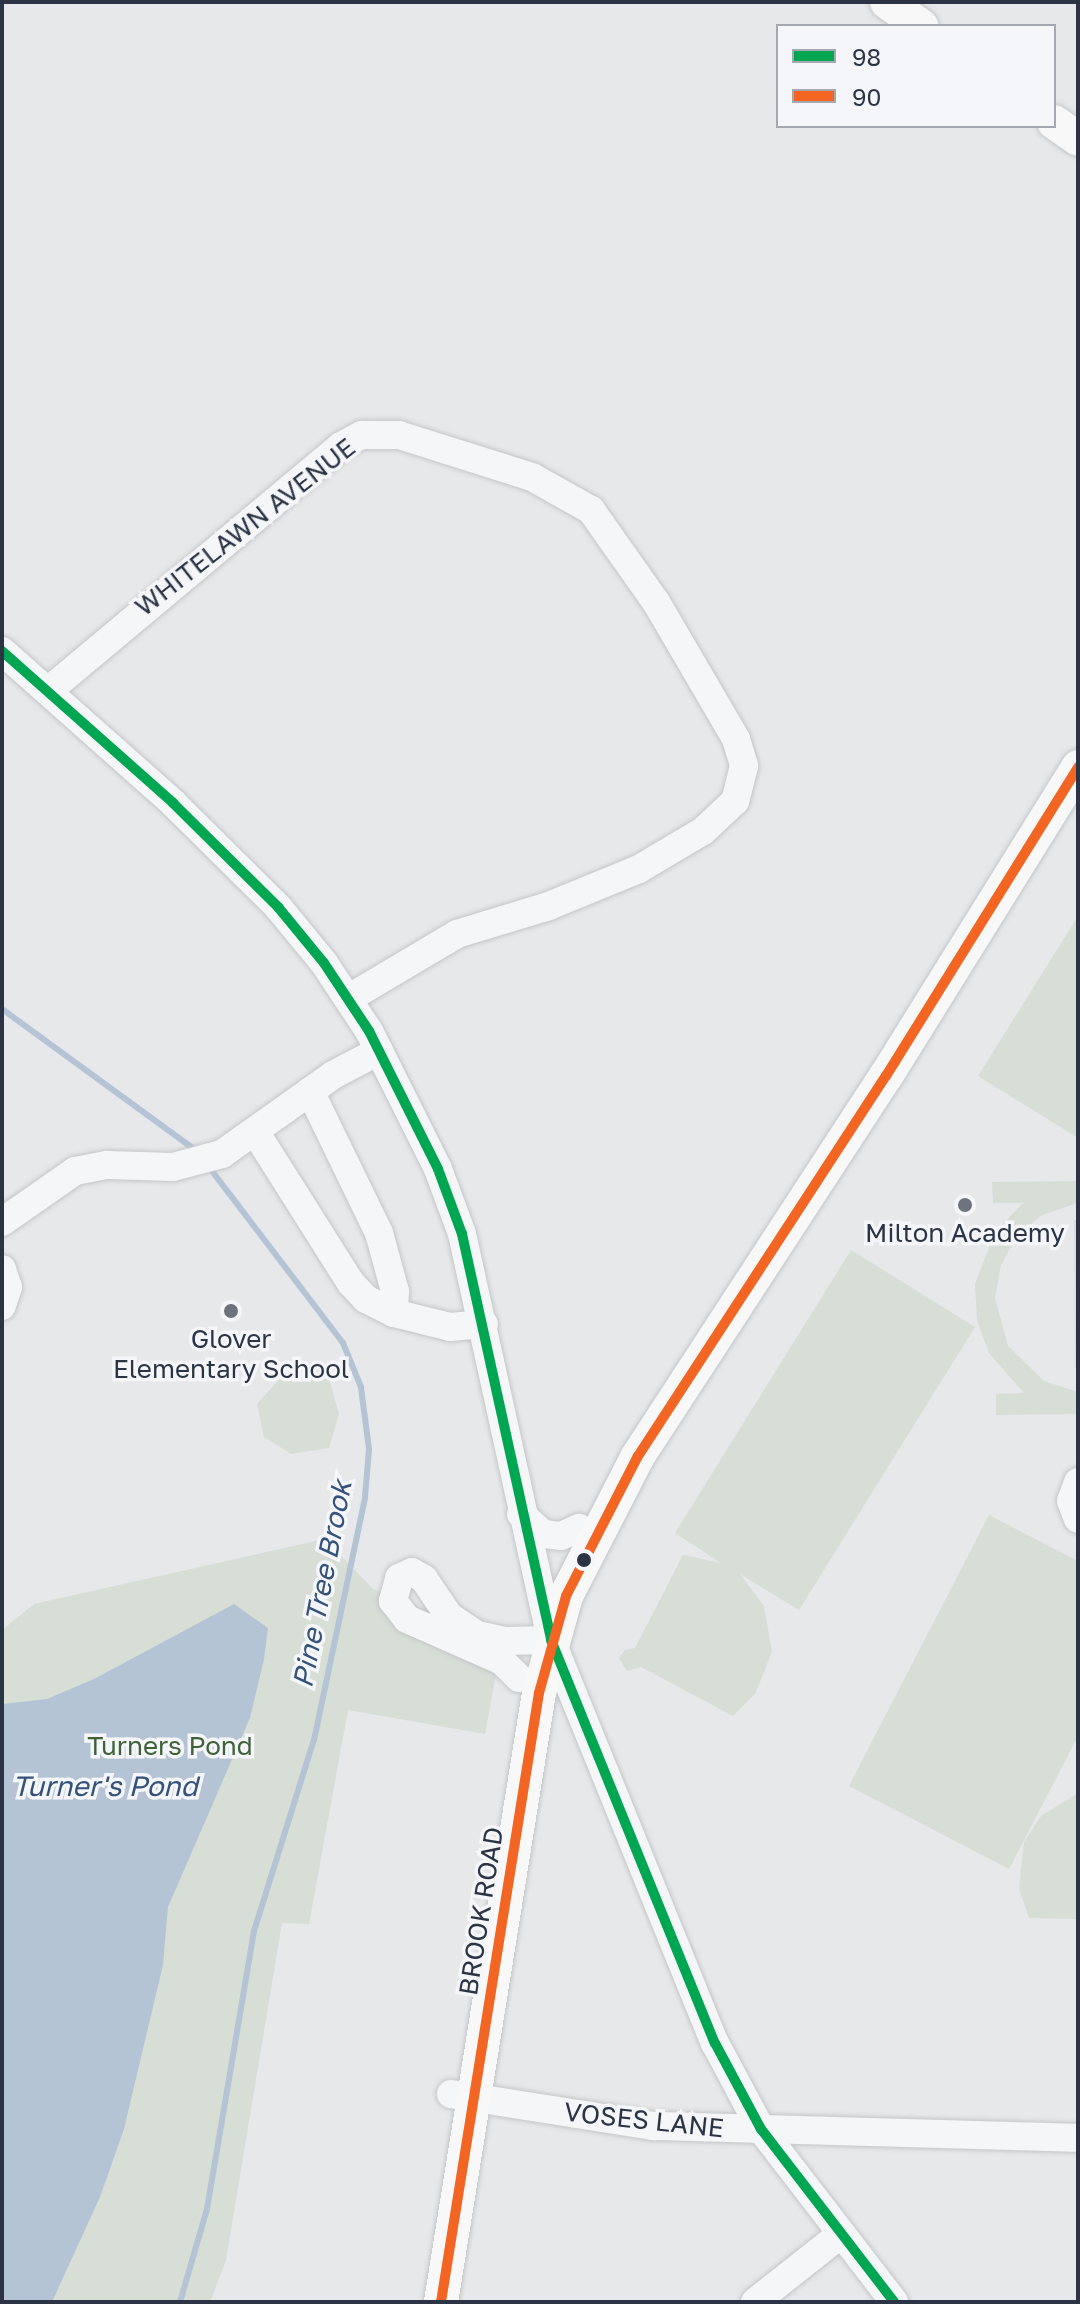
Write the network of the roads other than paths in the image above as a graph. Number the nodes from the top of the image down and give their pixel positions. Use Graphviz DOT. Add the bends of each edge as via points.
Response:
graph roads {
  1 [pos="887,2"];
  2 [pos="918,24"];
  3 [pos="1056,123"];
  4 [pos="1078,139"];
  5 [pos="2,651"];
  6 [pos="48,691"];
  7 [pos="1078,767"];
  8 [pos="349,998"];
  9 [pos="379,1051"];
  10 [pos="310,1091"];
  11 [pos="256,1133"];
  12 [pos="2,1222"];
  13 [pos="2,1269"];
  14 [pos="2,1306"];
  15 [pos="394,1313"];
  16 [pos="484,1324"];
  17 [pos="638,1456"];
  18 [pos="1078,1482"];
  19 [pos="521,1514"];
  20 [pos="1078,1519"];
  21 [pos="579,1528"];
  22 [pos="541,1605"];
  23 [pos="540,1640"];
  24 [pos="519,1678"];
  25 [pos="462,2095"];
  26 [pos="761,2129"];
  27 [pos="1078,2138"];
  28 [pos="841,2234"];
  29 [pos="419,2302"];
  30 [pos="441,2302"];
  31 [pos="755,2302"];
  32 [pos="894,2302"];
  1 -- 2 [label="main road"];
  3 -- 4 [label="main road"];
  5 -- 6 [label="street"];
  6 -- 8 [label="street" via="260,888"];
  6 -- 8 [label="street, WHITELAWN AVENUE" via="341,446 362,435 399,435 532,477 565,492 597,516 656,602 736,739 744,766 735,801 703,831 639,869 549,906 457,934"];
  7 -- 17 [label="main road, BROOK ROAD" via="877,1090"];
  8 -- 9 [label="street"];
  9 -- 10 [label="street"];
  9 -- 16 [label="street" via="454,1209"];
  10 -- 11 [label="street"];
  10 -- 15 [label="street" via="379,1233 395,1291"];
  11 -- 12 [label="street" via="222,1154 187,1165 107,1165 75,1171"];
  11 -- 15 [label="street" via="351,1283 366,1299"];
  13 -- 14 [label="street" via="8,1287"];
  15 -- 16 [label="street" via="450,1327"];
  16 -- 19 [label="street"];
  17 -- 21 [label="main road, BROOK ROAD"];
  17 -- 23 [label="main road, BROOK ROAD"];
  18 -- 20 [label="street" via="1071,1501"];
  19 -- 21 [label="street" via="543,1534 561,1536"];
  19 -- 22 [label="street"];
  21 -- 22 [label="main road, BROOK ROAD"];
  22 -- 23 [label="main road, BROOK ROAD"];
  23 -- 24 [label="main road, BROOK ROAD"];
  23 -- 24 [label="street" via="496,1640 466,1629 449,1616 419,1575 405,1573 394,1585 393,1601 407,1619 502,1661"];
  23 -- 25 [label="main road, BROOK ROAD"];
  23 -- 26 [label="street" via="715,2043"];
  24 -- 25 [label="main road, BROOK ROAD"];
  25 -- 26 [label="street, VOSES LANE" via="645,2125"];
  25 -- 29 [label="main road, BROOK ROAD"];
  25 -- 30 [label="main road, BROOK ROAD"];
  26 -- 27 [label="street, VOSES LANE"];
  26 -- 28 [label="street"];
  28 -- 31 [label="street"];
  28 -- 32 [label="street"];
}
